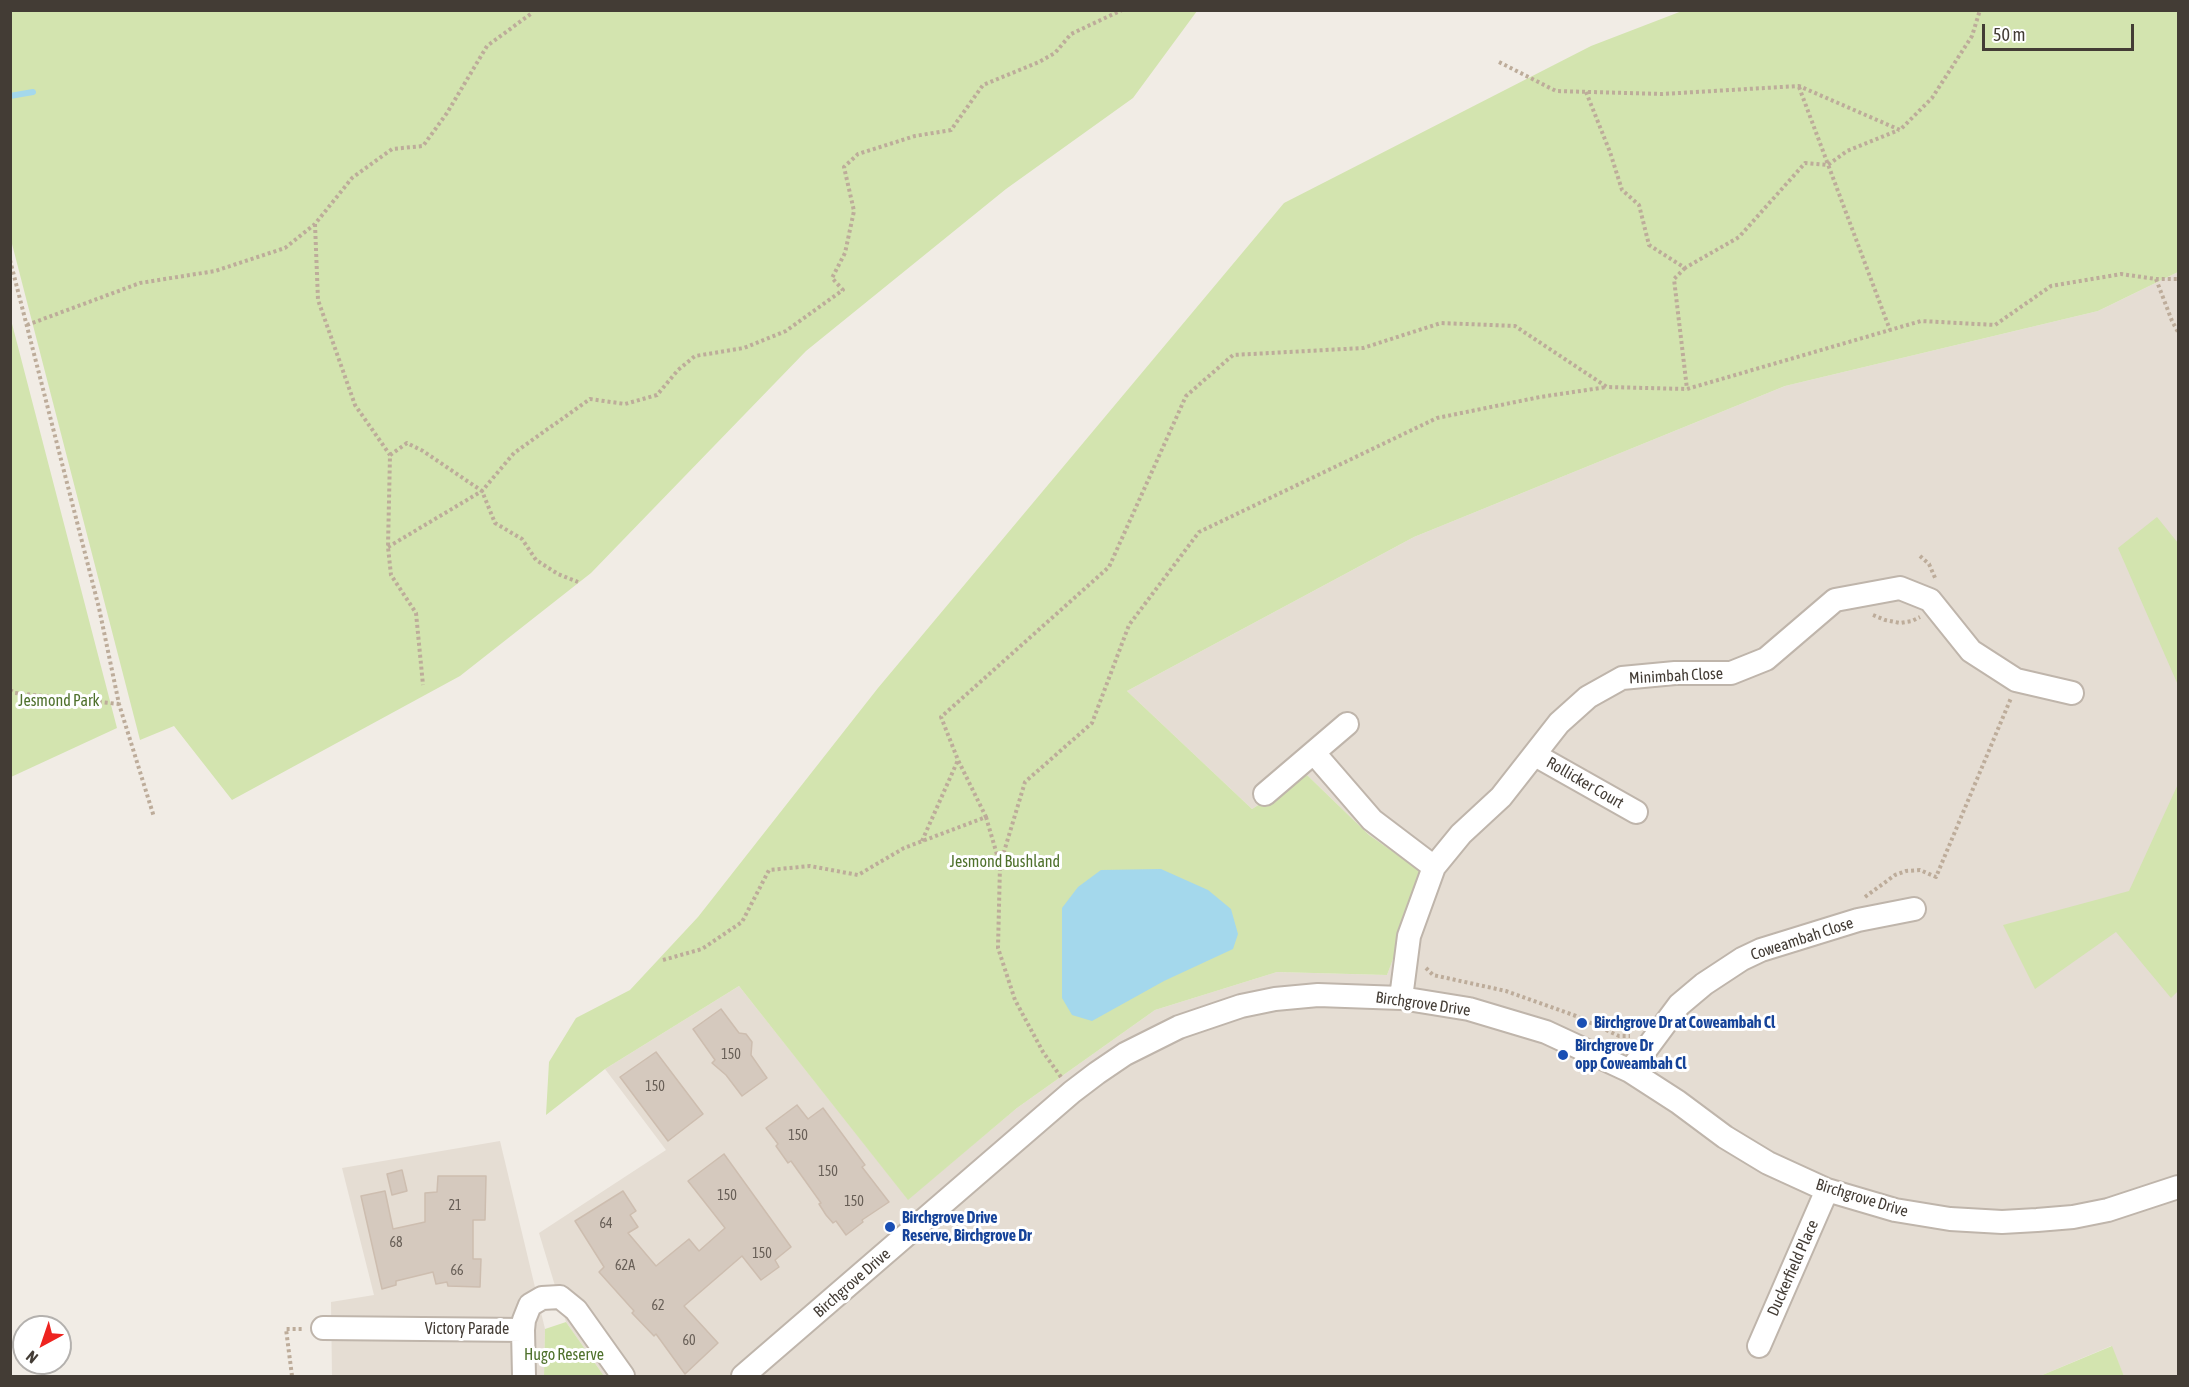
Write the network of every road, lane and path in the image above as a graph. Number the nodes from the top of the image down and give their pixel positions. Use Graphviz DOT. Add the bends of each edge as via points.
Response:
graph roads {
  1 [pos="532,10"];
  2 [pos="1122,10"];
  3 [pos="1980,10"];
  4 [pos="1499,62"];
  5 [pos="1799,86"];
  6 [pos="1586,92"];
  7 [pos="1900,130"];
  8 [pos="1828,165"];
  9 [pos="315,224"];
  10 [pos="10,260"];
  11 [pos="1685,268"];
  12 [pos="2156,279"];
  13 [pos="2178,279"];
  14 [pos="27,325"];
  15 [pos="1890,330"];
  16 [pos="2178,332"];
  17 [pos="1608,387"];
  18 [pos="1687,389"];
  19 [pos="390,455"];
  20 [pos="482,491"];
  21 [pos="388,547"];
  22 [pos="1920,556"];
  23 [pos="578,582"];
  24 [pos="1932,603"];
  25 [pos="1867,614"];
  26 [pos="423,685"];
  27 [pos="10,690"];
  28 [pos="2072,693"];
  29 [pos="2012,696"];
  30 [pos="119,704"];
  31 [pos="1347,724"];
  32 [pos="1314,753"];
  33 [pos="1535,755"];
  34 [pos="958,760"];
  35 [pos="1265,794"];
  36 [pos="1636,812"];
  37 [pos="154,817"];
  38 [pos="986,817"];
  39 [pos="922,841"];
  40 [pos="1000,865"];
  41 [pos="1434,867"];
  42 [pos="1936,877"];
  43 [pos="1914,909"];
  44 [pos="663,960"];
  45 [pos="1424,964"];
  46 [pos="1401,998"];
  47 [pos="1635,1034"];
  48 [pos="1630,1071"];
  49 [pos="1072,1092"];
  50 [pos="2178,1187"];
  51 [pos="1827,1190"];
  52 [pos="322,1328"];
  53 [pos="286,1329"];
  54 [pos="523,1330"];
  55 [pos="1759,1346"];
  56 [pos="292,1377"];
  57 [pos="524,1377"];
  58 [pos="623,1377"];
  59 [pos="743,1377"];
  1 -- 9 [label="path" via="486,46 423,146 392,150 352,178"];
  2 -- 20 [label="path" via="1071,34 1055,53 1039,62 983,85 951,130 915,136 858,154 844,167 854,211 844,253 832,278 843,290 786,331 744,348 694,356 657,395 625,404 590,399 514,453"];
  3 -- 7 [label="path" via="1972,36 1932,98"];
  4 -- 6 [label="path" via="1556,91"];
  5 -- 6 [label="path" via="1662,94"];
  5 -- 7 [label="path"];
  5 -- 8 [label="path"];
  6 -- 11 [label="path" via="1622,190 1639,205 1649,245"];
  7 -- 8 [label="path" via="1847,151"];
  8 -- 11 [label="path" via="1805,163 1739,237"];
  8 -- 15 [label="path"];
  9 -- 14 [label="path" via="285,248 215,271 140,284"];
  9 -- 19 [label="path" via="318,300 355,405"];
  10 -- 14 [label="path"];
  11 -- 18 [label="path" via="1674,279"];
  12 -- 13 [label="path"];
  12 -- 15 [label="path" via="2121,274 2051,286 1995,325 1921,321"];
  12 -- 16 [label="path"];
  14 -- 30 [label="path" via="99,608"];
  15 -- 18 [label="path"];
  17 -- 18 [label="path"];
  17 -- 34 [label="path" via="1515,326 1441,323 1363,348 1233,355 1186,396 1109,567 941,717"];
  17 -- 40 [label="path" via="1437,418 1199,532 1129,625 1092,723 1025,782"];
  19 -- 20 [label="path" via="407,443"];
  19 -- 21 [label="path"];
  20 -- 21 [label="path"];
  20 -- 23 [label="path" via="495,523 522,539 536,561"];
  21 -- 26 [label="path" via="391,575 416,613"];
  22 -- 24 [label="path" via="1929,564 1938,587"];
  24 -- 25 [label="path" via="1924,615 1912,621 1900,623"];
  24 -- 28 [label="street, Minimbah Close" via="1971,651 2016,680"];
  24 -- 33 [label="street, Minimbah Close" via="1900,588 1835,600 1766,659 1731,673 1622,678 1588,697 1558,723"];
  27 -- 30 [label="path"];
  29 -- 42 [label="path"];
  30 -- 37 [label="path"];
  31 -- 32 [label="street"];
  32 -- 35 [label="street"];
  32 -- 41 [label="street" via="1372,820"];
  33 -- 36 [label="street, Rollicker Court"];
  33 -- 41 [label="street, Minimbah Close" via="1502,797 1461,834"];
  34 -- 38 [label="path"];
  34 -- 39 [label="path"];
  38 -- 39 [label="path"];
  38 -- 40 [label="path"];
  39 -- 44 [label="path" via="858,875 810,866 769,870 742,922 702,949"];
  40 -- 49 [label="path" via="998,948 1016,1000 1037,1042"];
  41 -- 46 [label="street, Minimbah Close" via="1409,936"];
  43 -- 48 [label="street, Coweambah Close" via="1858,920 1742,959 1679,1005"];
  45 -- 47 [label="path" via="1433,975 1540,1002 1619,1036"];
  46 -- 48 [label="street, Birchgrove Drive" via="1469,1009 1546,1032"];
  46 -- 49 [label="street, Birchgrove Drive" via="1318,995 1241,1006 1149,1041"];
  48 -- 51 [label="street, Birchgrove Drive" via="1767,1163"];
  49 -- 59 [label="street, Birchgrove Drive"];
  50 -- 51 [label="street, Birchgrove Drive" via="2091,1213 2002,1222 1895,1210"];
  51 -- 55 [label="street, Duckerfield Place"];
  52 -- 54 [label="street, Victory Parade"];
  53 -- 56 [label="path"];
  54 -- 57 [label="street"];
  54 -- 58 [label="street, Victory Parade" via="530,1305 542,1298 560,1297 576,1310"];
}
